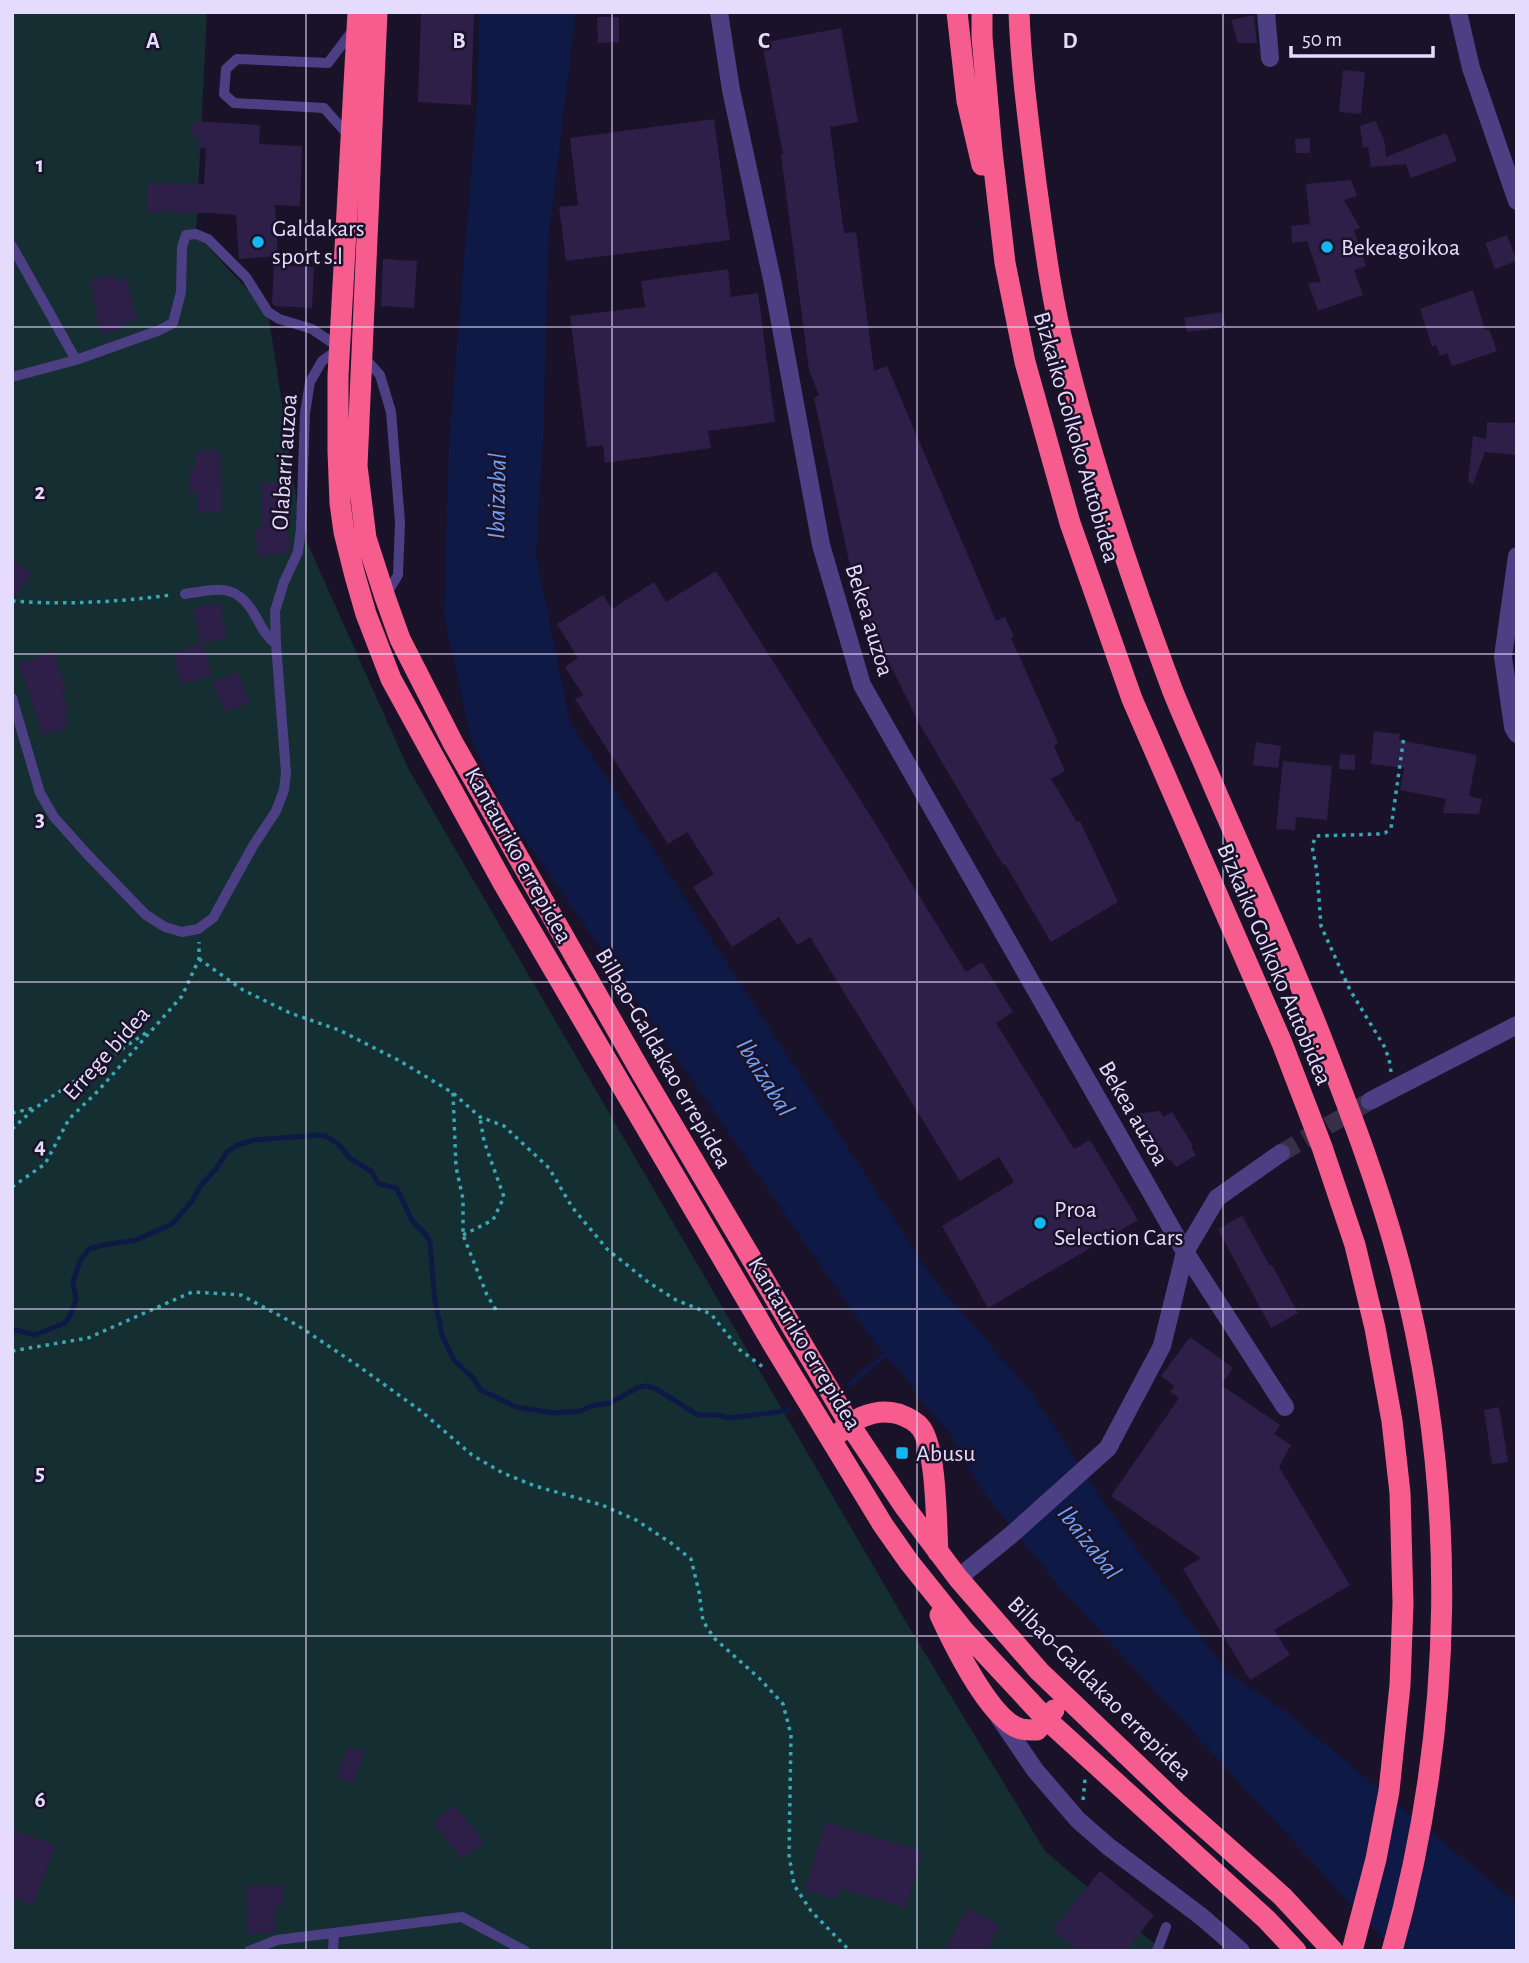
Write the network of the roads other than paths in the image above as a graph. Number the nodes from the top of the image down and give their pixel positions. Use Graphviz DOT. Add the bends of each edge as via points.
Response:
graph roads {
  1 [pos="377,12"];
  2 [pos="719,12"];
  3 [pos="957,12"];
  4 [pos="982,12"];
  5 [pos="1026,12"];
  6 [pos="1266,12"];
  7 [pos="1458,12"];
  8 [pos="357,19"];
  9 [pos="1019,23"];
  10 [pos="1270,58"];
  11 [pos="351,138"];
  12 [pos="1517,201"];
  13 [pos="12,246"];
  14 [pos="1005,263"];
  15 [pos="340,348"];
  16 [pos="361,354"];
  17 [pos="76,360"];
  18 [pos="12,377"];
  19 [pos="1517,556"];
  20 [pos="185,594"];
  21 [pos="385,597"];
  22 [pos="276,644"];
  23 [pos="12,698"];
  24 [pos="1517,734"];
  25 [pos="1517,1026"];
  26 [pos="1370,1101"];
  27 [pos="1281,1153"];
  28 [pos="1185,1252"];
  29 [pos="1285,1407"];
  30 [pos="850,1425"];
  31 [pos="831,1437"];
  32 [pos="938,1552"];
  33 [pos="958,1578"];
  34 [pos="922,1579"];
  35 [pos="1066,1697"];
  36 [pos="989,1702"];
  37 [pos="1042,1725"];
  38 [pos="1035,1770"];
  39 [pos="1166,1927"];
  40 [pos="334,1933"];
  41 [pos="249,1951"];
  42 [pos="333,1951"];
  43 [pos="525,1951"];
  44 [pos="1157,1951"];
  45 [pos="1241,1951"];
  46 [pos="1296,1951"];
  47 [pos="1333,1951"];
  48 [pos="1352,1951"];
  49 [pos="1392,1951"];
  1 -- 16 [label="highway, Bilbao-Galdakao errepidea"];
  2 -- 28 [label="street, Bekea auzoa" via="821,545 862,685"];
  3 -- 14 [label="highway" via="967,101"];
  4 -- 14 [label="highway, Bizkaiko Golkoko Autobidea"];
  5 -- 9 [label="highway"];
  6 -- 10 [label="street"];
  7 -- 12 [label="street" via="1471,68"];
  8 -- 11 [label="highway, Kantauriko errepidea"];
  8 -- 11 [label="lane" via="328,63 237,59 226,69 224,94 234,103 324,108"];
  9 -- 49 [label="highway, Bizkaiko Golkoko Autobidea" via="1049,275 1064,351 1106,501 1173,692 1322,1040 1367,1161 1412,1319 1430,1418 1438,1499 1441,1659 1426,1800"];
  11 -- 15 [label="highway, Kantauriko errepidea"];
  13 -- 17 [label="lane"];
  14 -- 48 [label="highway, Bizkaiko Golkoko Autobidea" via="1025,362 1070,523 1128,686 1322,1147 1355,1245 1375,1328 1399,1493 1400,1685 1389,1791"];
  15 -- 17 [label="lane" via="312,329 268,312 246,277 208,239 196,234 186,235 182,247 181,292 173,323"];
  15 -- 22 [label="lane, Olabarri auzoa" via="322,361 310,382 304,413 301,529 298,552 275,611"];
  15 -- 31 [label="highway, Kantauriko errepidea" via="338,451 344,532 366,614 391,680 517,908"];
  16 -- 21 [label="highway, Bilbao-Galdakao errepidea" via="357,466 366,538"];
  16 -- 21 [label="lane" via="380,375 391,412 400,522 398,575"];
  17 -- 18 [label="lane"];
  19 -- 24 [label="street" via="1503,657"];
  20 -- 22 [label="lane" via="219,589 236,593"];
  21 -- 30 [label="highway, Bilbao-Galdakao errepidea" via="400,639 460,755"];
  22 -- 23 [label="lane, Olabarri auzoa" via="284,790 213,918 198,929 182,932 146,915 54,817 40,793"];
  25 -- 26 [label="street"];
  27 -- 28 [label="street" via="1217,1198"];
  28 -- 29 [label="street, Bekea auzoa"];
  28 -- 33 [label="street" via="1162,1346 1108,1448"];
  30 -- 31 [label="highway"];
  30 -- 32 [label="highway, Bilbao-Galdakao errepidea"];
  30 -- 32 [label="highway" via="876,1412 890,1412 921,1427 933,1472"];
  31 -- 34 [label="highway, Kantauriko errepidea" via="883,1525"];
  32 -- 33 [label="highway, Bilbao-Galdakao errepidea"];
  33 -- 35 [label="highway, Bilbao-Galdakao errepidea"];
  34 -- 36 [label="highway" via="954,1646"];
  34 -- 37 [label="highway, Kantauriko errepidea"];
  35 -- 37 [label="highway"];
  35 -- 47 [label="highway, Bilbao-Galdakao errepidea" via="1282,1896"];
  36 -- 37 [label="highway" via="1020,1729"];
  36 -- 38 [label="street"];
  37 -- 38 [label="street" via="1032,1754"];
  37 -- 46 [label="highway" via="1247,1902"];
  38 -- 45 [label="street" via="1078,1820"];
  39 -- 44 [label="lane"];
  40 -- 41 [label="lane" via="277,1940"];
  40 -- 42 [label="lane"];
  40 -- 43 [label="lane" via="462,1917"];
}
